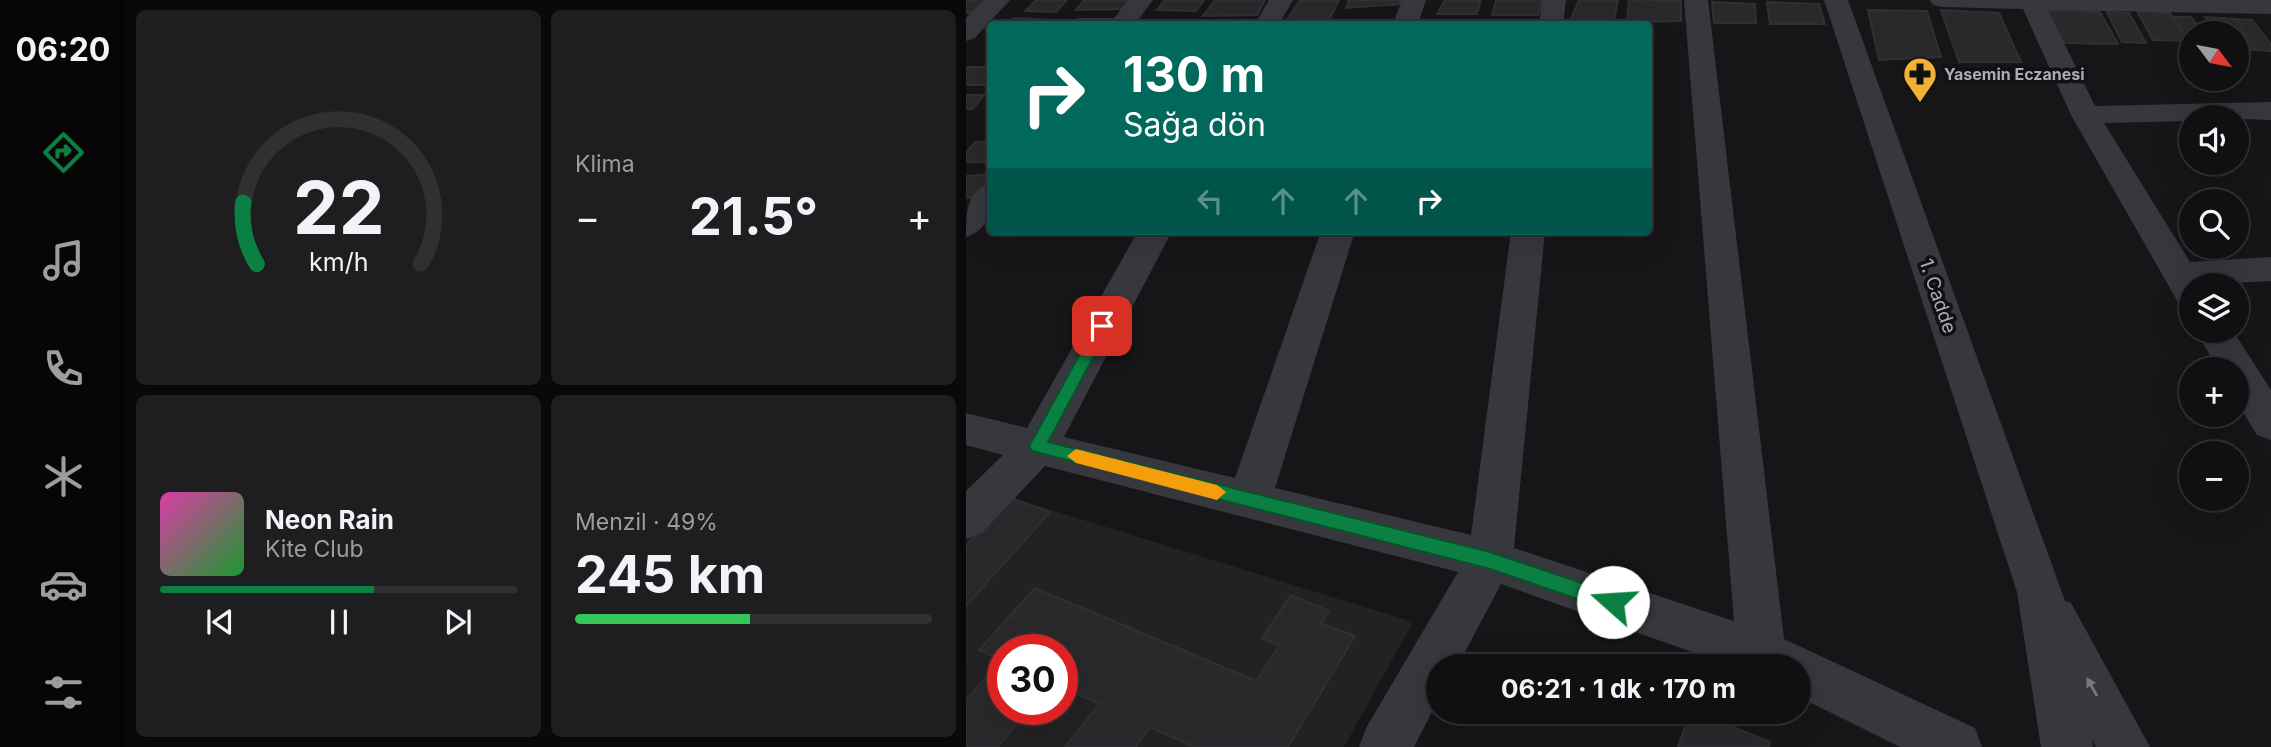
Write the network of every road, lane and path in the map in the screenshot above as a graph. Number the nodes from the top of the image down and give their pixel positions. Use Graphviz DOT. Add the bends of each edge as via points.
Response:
graph roads {
  1 [pos="998,0"];
  2 [pos="1141,0"];
  3 [pos="1280,0"];
  4 [pos="1415,0"];
  5 [pos="1554,0"];
  6 [pos="1696,0"];
  7 [pos="1836,0"];
  8 [pos="1942,0"];
  9 [pos="2032,1"];
  10 [pos="2166,2"];
  11 [pos="2271,7"];
  12 [pos="1124,21"];
  13 [pos="1269,21"];
  14 [pos="1407,21"];
  15 [pos="1551,21"];
  16 [pos="966,33"];
  17 [pos="2271,111"];
  18 [pos="2085,115"];
  19 [pos="987,198"];
  20 [pos="966,226"];
  21 [pos="1153,235"];
  22 [pos="1337,235"];
  23 [pos="1528,235"];
  24 [pos="2271,269"];
  25 [pos="2248,273"];
  26 [pos="2179,274"];
  27 [pos="2221,343"];
  28 [pos="2271,424"];
  29 [pos="966,429"];
  30 [pos="1038,446"];
  31 [pos="1249,501"];
  32 [pos="966,520"];
  33 [pos="1490,560"];
  34 [pos="2040,592"];
  35 [pos="1755,654"];
  36 [pos="1782,654"];
  37 [pos="1811,677"];
  38 [pos="1385,747"];
  39 [pos="1956,747"];
  40 [pos="2067,747"];
  41 [pos="2124,747"];
  1 -- 16 [label="street"];
  2 -- 12 [label="street"];
  3 -- 13 [label="street"];
  4 -- 14 [label="street"];
  5 -- 15 [label="street"];
  6 -- 36 [label="street"];
  7 -- 34 [label="street, 1. Cadde"];
  8 -- 9 [label="street"];
  9 -- 10 [label="street"];
  9 -- 18 [label="street"];
  10 -- 11 [label="street"];
  17 -- 18 [label="street"];
  18 -- 26 [label="street"];
  19 -- 20 [label="street"];
  21 -- 30 [label="street"];
  22 -- 31 [label="street"];
  23 -- 33 [label="street"];
  24 -- 25 [label="street"];
  27 -- 28 [label="street"];
  29 -- 30 [label="street"];
  30 -- 31 [label="street"];
  30 -- 32 [label="street"];
  31 -- 33 [label="street"];
  33 -- 35 [label="street"];
  33 -- 38 [label="street"];
  34 -- 40 [label="street, 1. Cadde"];
  41 -- 34 [label="street, 1. Cadde, one-way"];
  37 -- 39 [label="street"];
}
